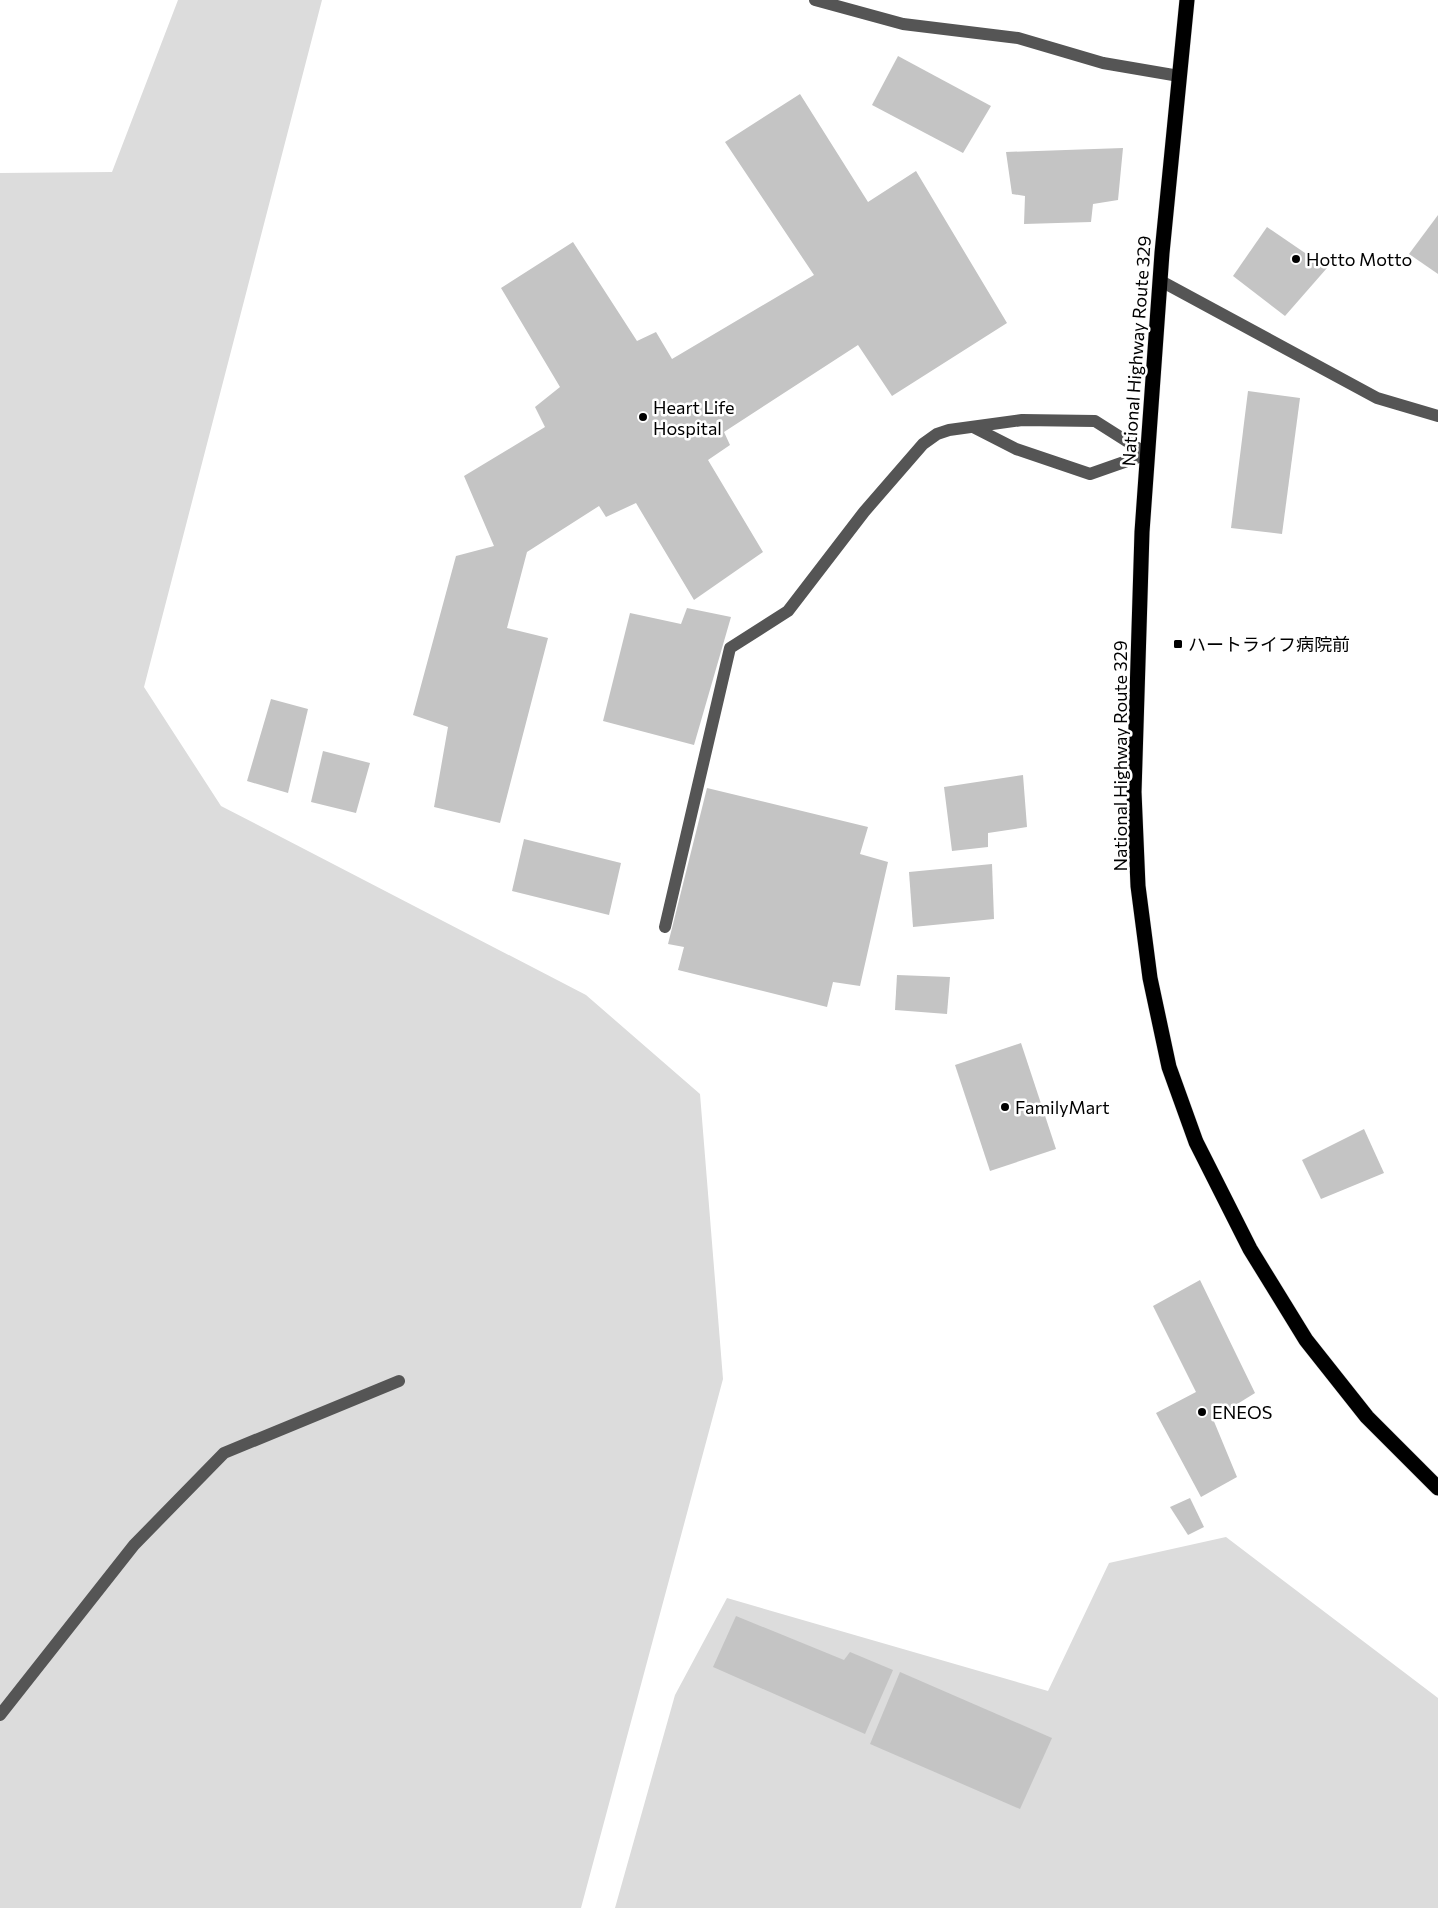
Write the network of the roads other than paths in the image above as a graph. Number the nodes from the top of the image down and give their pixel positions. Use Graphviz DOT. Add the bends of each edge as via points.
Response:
graph roads {
  1 [pos="815,0"];
  2 [pos="1187,0"];
  3 [pos="1179,76"];
  4 [pos="1159,280"];
  5 [pos="1438,416"];
  6 [pos="973,427"];
  7 [pos="1148,454"];
  8 [pos="665,927"];
  9 [pos="399,1381"];
  10 [pos="1438,1488"];
  11 [pos="0,1715"];
  1 -- 3 [label="street" via="903,24 1018,38 1103,63"];
  2 -- 3 [label="highway, National Highway Route 329"];
  3 -- 4 [label="highway, National Highway Route 329"];
  4 -- 5 [label="street" via="1377,398"];
  4 -- 7 [label="highway, National Highway Route 329"];
  6 -- 7 [label="street" via="1022,420 1095,421"];
  6 -- 7 [label="street" via="1016,449 1090,474"];
  6 -- 8 [label="street" via="937,434 923,444 864,512 788,611 730,648"];
  7 -- 10 [label="highway, National Highway Route 329" via="1134,801 1138,886 1150,978 1169,1067 1196,1142 1250,1250 1306,1340 1367,1417"];
  9 -- 11 [label="street" via="224,1453 134,1545"];
}
